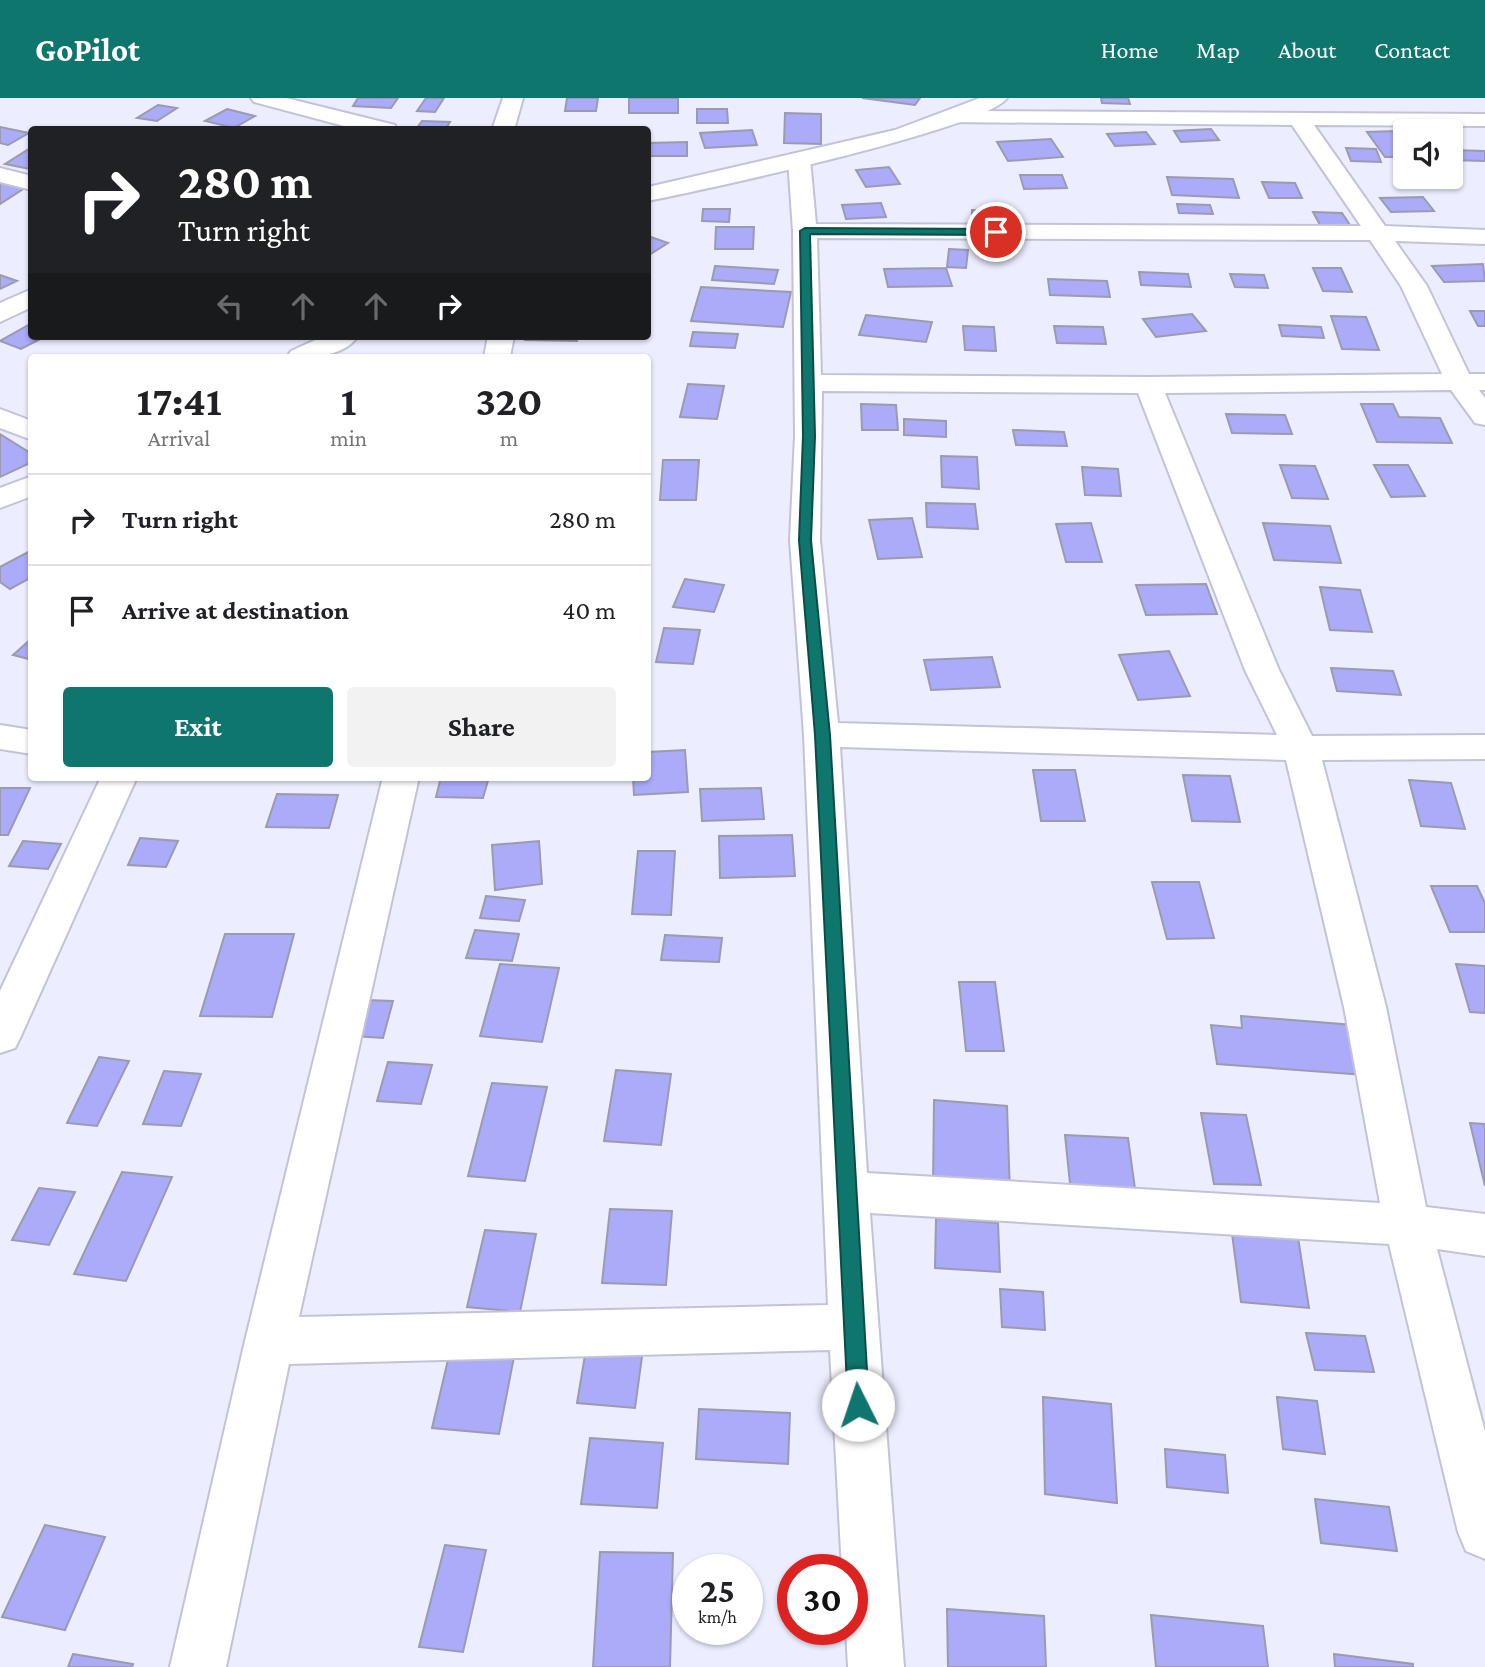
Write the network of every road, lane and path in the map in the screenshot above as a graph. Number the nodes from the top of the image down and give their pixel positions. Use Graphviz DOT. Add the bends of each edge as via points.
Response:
graph roads {
  1 [pos="261,98"];
  2 [pos="350,98"];
  3 [pos="513,98"];
  4 [pos="997,98"];
  5 [pos="1366,98"];
  6 [pos="330,115"];
  7 [pos="953,117"];
  8 [pos="1298,118"];
  9 [pos="1382,118"];
  10 [pos="1485,120"];
  11 [pos="372,126"];
  12 [pos="504,126"];
  13 [pos="799,159"];
  14 [pos="0,175"];
  15 [pos="28,182"];
  16 [pos="651,193"];
  17 [pos="805,231"];
  18 [pos="1378,233"];
  19 [pos="1485,237"];
  20 [pos="28,298"];
  21 [pos="0,314"];
  22 [pos="336,340"];
  23 [pos="306,354"];
  24 [pos="1472,382"];
  25 [pos="808,383"];
  26 [pos="1148,385"];
  27 [pos="0,416"];
  28 [pos="1485,417"];
  29 [pos="28,430"];
  30 [pos="28,487"];
  31 [pos="0,499"];
  32 [pos="822,735"];
  33 [pos="0,737"];
  34 [pos="28,741"];
  35 [pos="1485,747"];
  36 [pos="1301,748"];
  37 [pos="117,781"];
  38 [pos="400,781"];
  39 [pos="0,1036"];
  40 [pos="847,1192"];
  41 [pos="1407,1225"];
  42 [pos="1485,1235"];
  43 [pos="853,1327"];
  44 [pos="270,1341"];
  45 [pos="1485,1532"];
  46 [pos="198,1667"];
  47 [pos="876,1667"];
  1 -- 6 [label="street"];
  2 -- 6 [label="street"];
  3 -- 12 [label="street"];
  4 -- 7 [label="street"];
  5 -- 9 [label="street"];
  6 -- 11 [label="street"];
  7 -- 8 [label="street"];
  7 -- 13 [label="street" via="901,135"];
  8 -- 9 [label="street"];
  8 -- 18 [label="street"];
  9 -- 10 [label="street"];
  13 -- 16 [label="street"];
  13 -- 17 [label="street"];
  14 -- 15 [label="street"];
  17 -- 18 [label="street"];
  17 -- 25 [label="street"];
  18 -- 19 [label="street"];
  18 -- 24 [label="street"];
  20 -- 21 [label="street"];
  22 -- 23 [label="street"];
  24 -- 26 [label="street"];
  24 -- 28 [label="street"];
  25 -- 26 [label="street"];
  25 -- 32 [label="street" via="805,540"];
  26 -- 36 [label="street" via="1262,670"];
  27 -- 29 [label="street"];
  30 -- 31 [label="street"];
  32 -- 36 [label="street"];
  32 -- 40 [label="street"];
  33 -- 34 [label="street"];
  35 -- 36 [label="street"];
  36 -- 41 [label="street" via="1365,1007"];
  37 -- 39 [label="street"];
  38 -- 44 [label="street"];
  40 -- 41 [label="street"];
  40 -- 43 [label="street"];
  41 -- 42 [label="street"];
  41 -- 45 [label="street"];
  43 -- 44 [label="street"];
  43 -- 47 [label="street"];
  44 -- 46 [label="street"];
}
